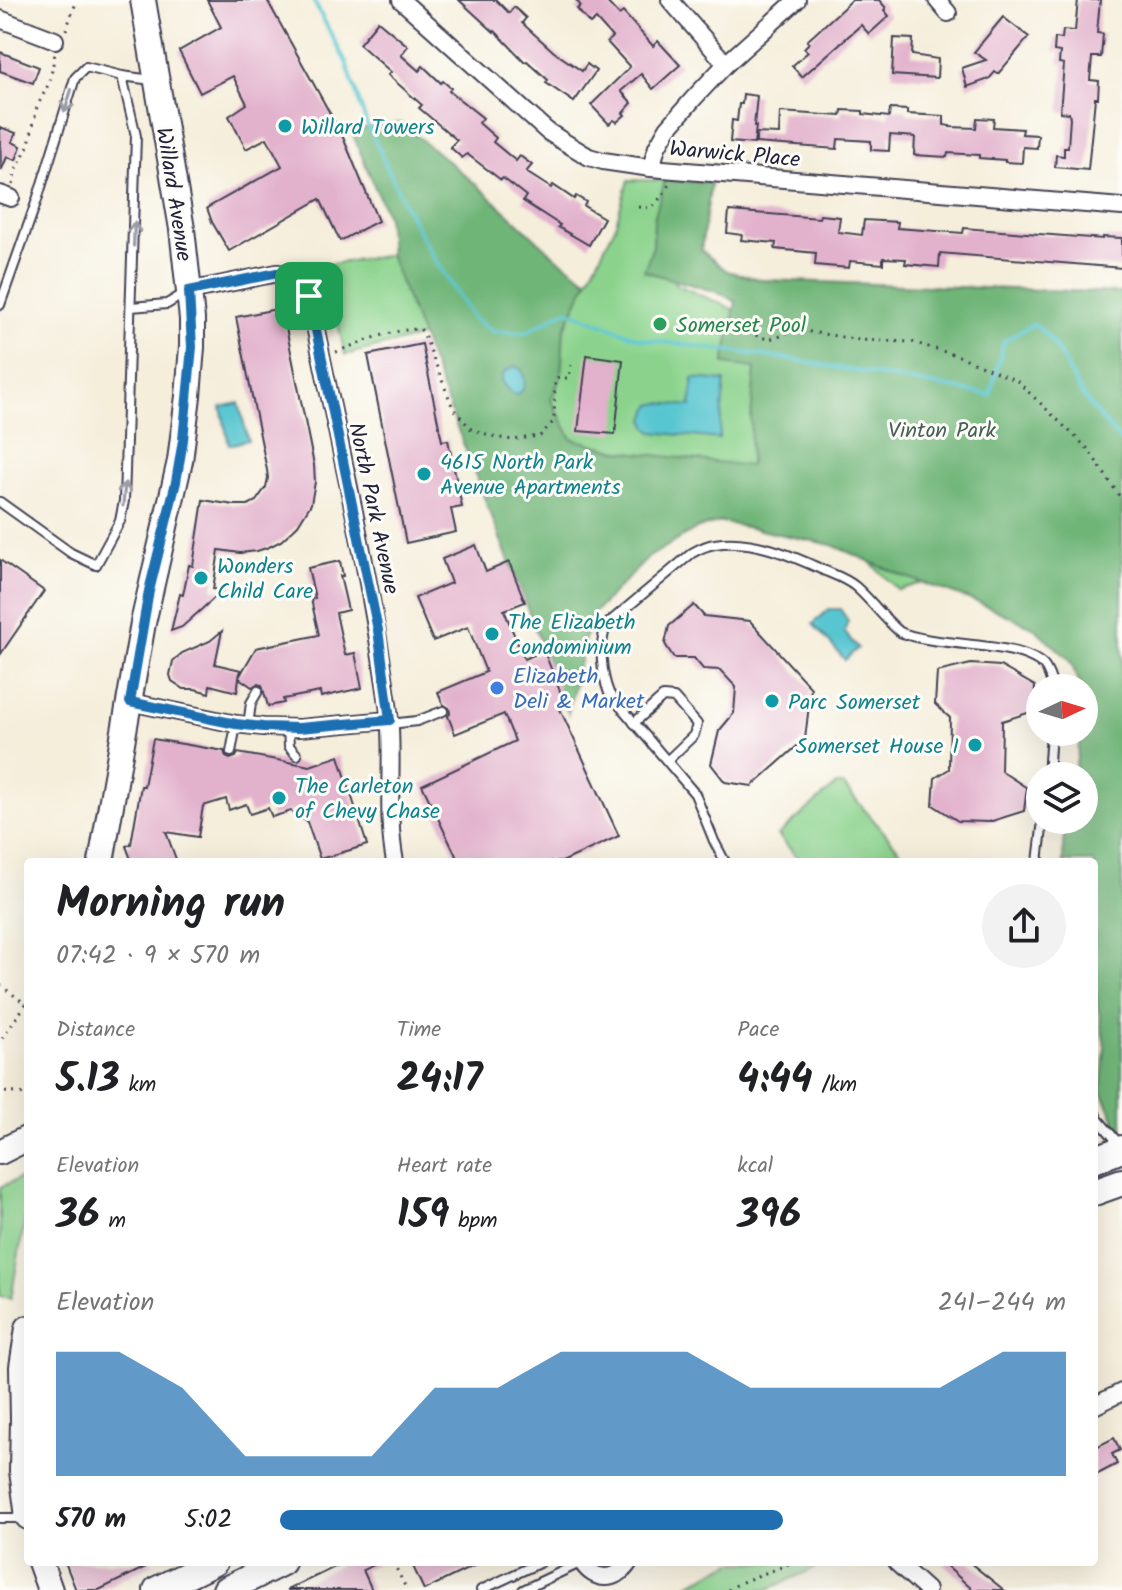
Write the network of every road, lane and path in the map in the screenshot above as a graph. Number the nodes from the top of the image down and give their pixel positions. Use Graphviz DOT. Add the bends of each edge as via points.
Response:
graph roads {
  1 [pos="77,0"];
  2 [pos="143,0"];
  3 [pos="401,0"];
  4 [pos="670,0"];
  5 [pos="797,0"];
  6 [pos="0,19"];
  7 [pos="55,40"];
  8 [pos="726,64"];
  9 [pos="122,76"];
  10 [pos="157,80"];
  11 [pos="651,168"];
  12 [pos="676,171"];
  13 [pos="6,196"];
  14 [pos="638,207"];
  15 [pos="1122,207"];
  16 [pos="189,291"];
  17 [pos="0,305"];
  18 [pos="131,307"];
  19 [pos="734,325"];
  20 [pos="322,358"];
  21 [pos="571,365"];
  22 [pos="1122,500"];
  23 [pos="0,502"];
  24 [pos="1048,674"];
  25 [pos="258,691"];
  26 [pos="130,702"];
  27 [pos="443,711"];
  28 [pos="390,722"];
  29 [pos="634,723"];
  30 [pos="242,725"];
  31 [pos="288,727"];
  32 [pos="231,752"];
  33 [pos="297,755"];
  34 [pos="667,761"];
  35 [pos="1041,834"];
  36 [pos="102,858"];
  37 [pos="395,858"];
  38 [pos="723,858"];
  39 [pos="1038,858"];
  40 [pos="0,985"];
  41 [pos="24,1003"];
  42 [pos="24,1007"];
  43 [pos="0,1041"];
  44 [pos="5,1092"];
  45 [pos="24,1094"];
  46 [pos="1098,1119"];
  47 [pos="24,1140"];
  48 [pos="1122,1148"];
  49 [pos="0,1152"];
  50 [pos="1098,1158"];
  51 [pos="1122,1182"];
  52 [pos="1098,1191"];
  53 [pos="24,1354"];
  54 [pos="24,1390"];
  55 [pos="1122,1392"];
  56 [pos="1098,1404"];
  57 [pos="24,1442"];
  58 [pos="24,1487"];
  59 [pos="0,1518"];
  60 [pos="24,1518"];
  61 [pos="41,1566"];
  62 [pos="206,1566"];
  63 [pos="274,1566"];
  64 [pos="395,1566"];
  65 [pos="532,1566"];
  66 [pos="574,1566"];
  67 [pos="585,1566"];
  68 [pos="627,1566"];
  69 [pos="784,1566"];
  70 [pos="900,1566"];
  71 [pos="50,1590"];
  72 [pos="157,1590"];
  73 [pos="226,1590"];
  74 [pos="407,1590"];
  75 [pos="481,1590"];
  76 [pos="523,1590"];
  77 [pos="728,1590"];
  78 [pos="927,1590"];
  1 -- 7 [label="path" via="66,31"];
  2 -- 10 [label="street, Willard Avenue"];
  3 -- 11 [label="street, Warwick Place" via="547,131 589,157"];
  4 -- 8 [label="street"];
  5 -- 8 [label="street"];
  6 -- 7 [label="street"];
  7 -- 13 [label="path" via="50,81"];
  8 -- 11 [label="street" via="668,128"];
  9 -- 10 [label="lane"];
  9 -- 17 [label="lane, one-way" via="86,67 75,78"];
  18 -- 9 [label="lane, one-way" via="136,136"];
  10 -- 16 [label="street, Willard Avenue"];
  11 -- 12 [label="street, Warwick Place"];
  12 -- 14 [label="path" via="651,208"];
  12 -- 15 [label="street, Warwick Place"];
  16 -- 18 [label="lane" via="167,304"];
  16 -- 20 [label="street, North Park Avenue" via="277,273 293,276 309,296"];
  16 -- 26 [label="street, Willard Avenue" via="192,347 183,440"];
  23 -- 18 [label="lane, one-way" via="96,565 120,521 124,501"];
  19 -- 22 [label="path" via="764,339 793,329 912,342 1017,381 1088,449"];
  20 -- 21 [label="path" via="417,329 423,332 453,408 471,429 512,440 540,436 554,421 555,382 569,378"];
  20 -- 28 [label="street, North Park Avenue" via="378,630"];
  24 -- 29 [label="lane" via="1037,660 1019,652 900,632 857,587 792,555 765,547 714,544 692,553 606,625 601,652 606,685"];
  25 -- 30 [label="lane"];
  26 -- 30 [label="street"];
  26 -- 36 [label="street, Willard Avenue"];
  27 -- 28 [label="lane" via="417,721"];
  28 -- 31 [label="street"];
  28 -- 37 [label="street, North Park Avenue"];
  29 -- 34 [label="lane"];
  29 -- 34 [label="lane" via="663,697 674,698 697,724 694,735"];
  30 -- 31 [label="street"];
  30 -- 32 [label="lane"];
  31 -- 33 [label="lane" via="289,746"];
  34 -- 38 [label="lane" via="695,794"];
  35 -- 39 [label="lane"];
  40 -- 41 [label="path"];
  42 -- 43 [label="path"];
  44 -- 45 [label="path"];
  46 -- 48 [label="lane"];
  47 -- 49 [label="street"];
  48 -- 50 [label="main road"];
  51 -- 52 [label="main road"];
  53 -- 54 [label="street"];
  55 -- 56 [label="street"];
  57 -- 58 [label="street"];
  59 -- 60 [label="lane"];
  61 -- 71 [label="street"];
  62 -- 72 [label="main road"];
  63 -- 73 [label="main road"];
  64 -- 74 [label="path"];
  65 -- 75 [label="lane"];
  66 -- 76 [label="lane"];
  67 -- 68 [label="street" via="593,1575 609,1578"];
  69 -- 77 [label="path"];
  70 -- 78 [label="street"];
}
